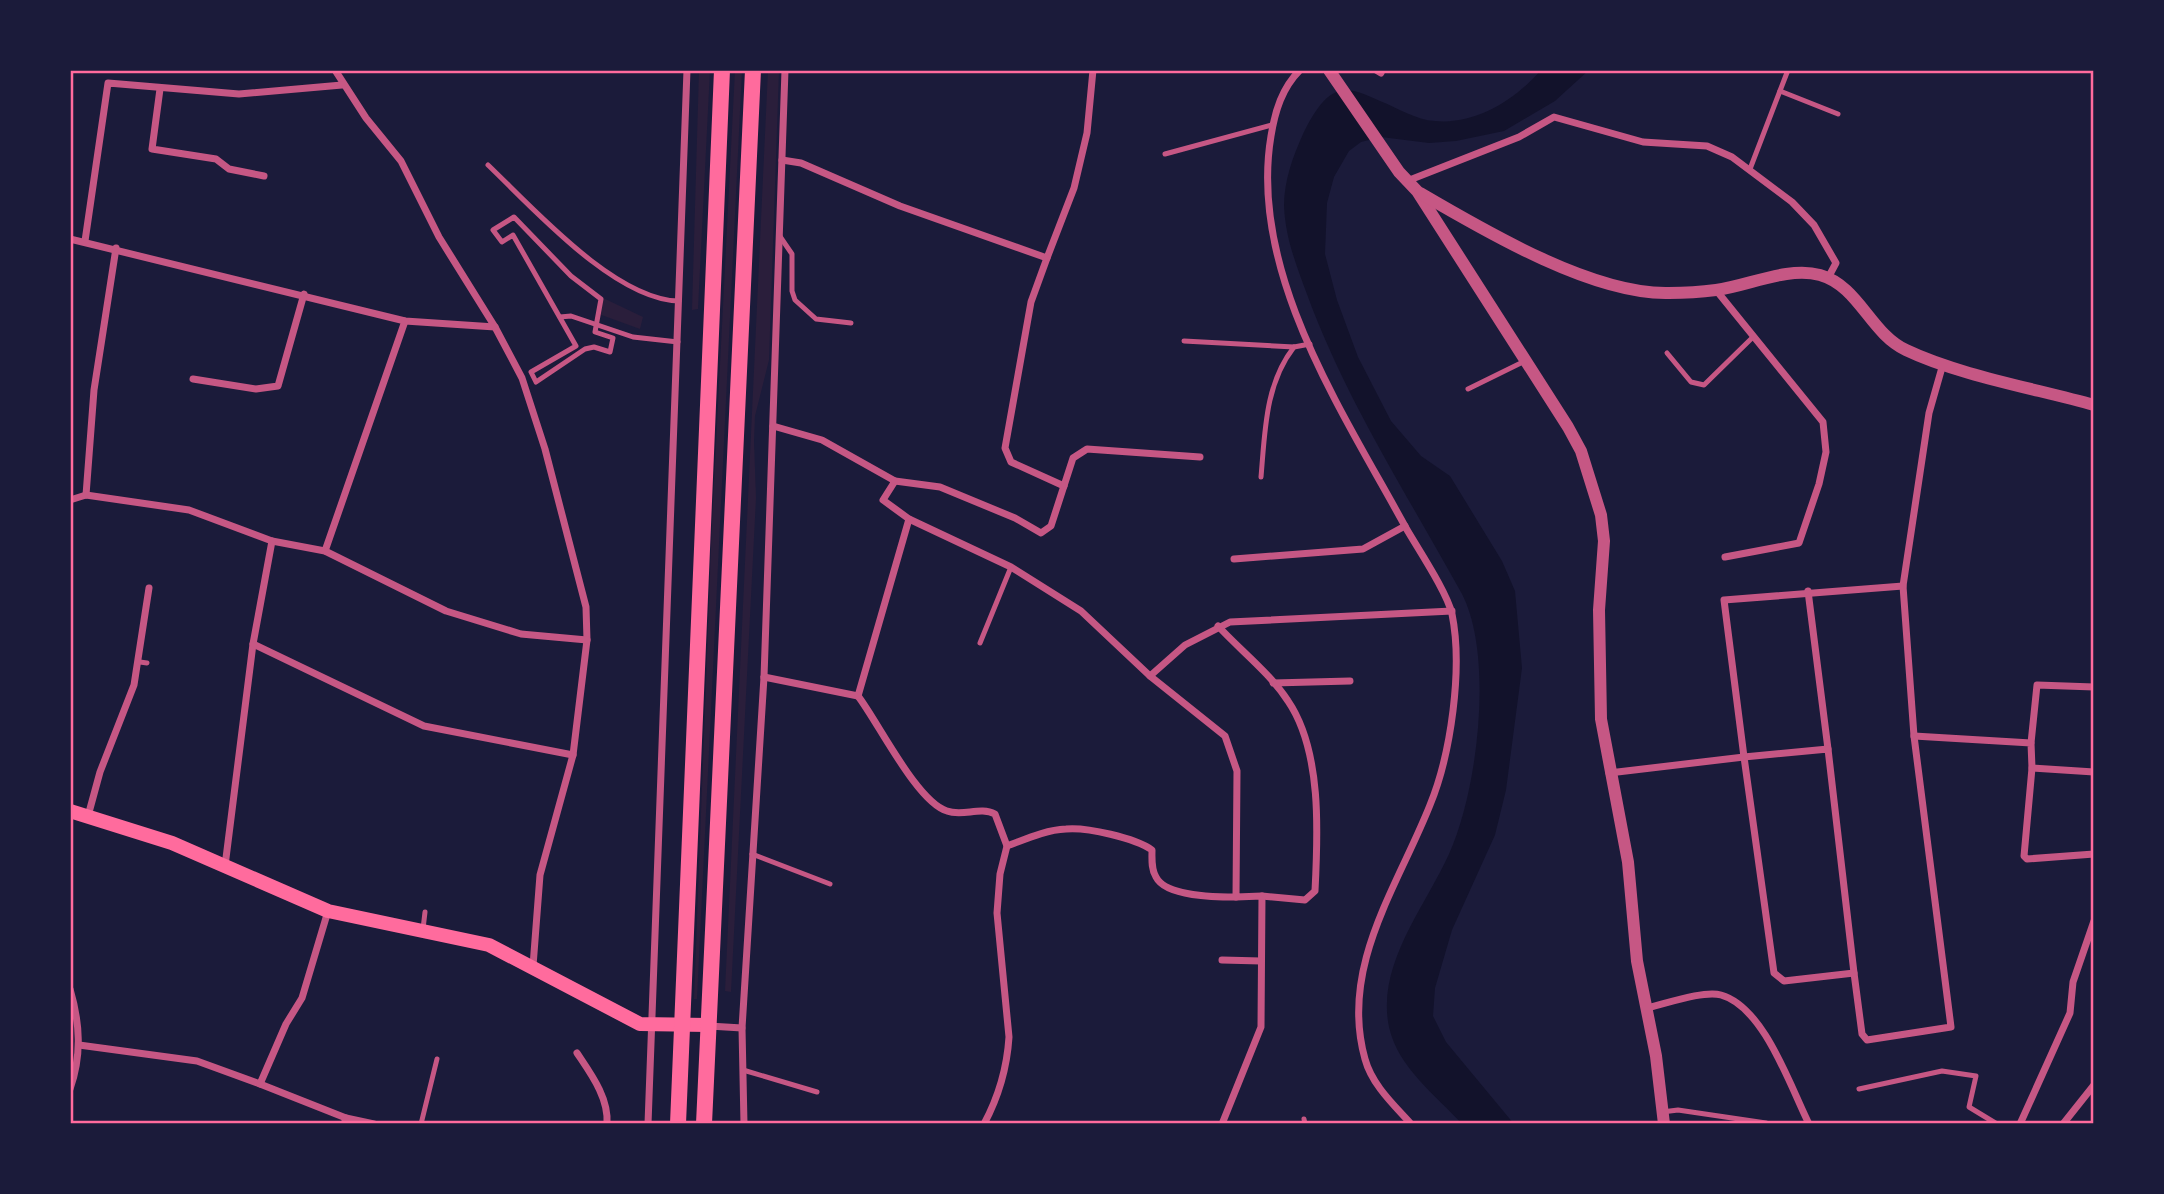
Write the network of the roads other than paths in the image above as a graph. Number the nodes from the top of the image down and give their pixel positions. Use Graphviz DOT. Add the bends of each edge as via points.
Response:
graph roads {
  1 [pos="335,70"];
  2 [pos="687,70"];
  3 [pos="722,70"];
  4 [pos="753,70"];
  5 [pos="785,70"];
  6 [pos="1093,70"];
  7 [pos="1300,70"];
  8 [pos="1329,70"];
  9 [pos="1788,70"];
  10 [pos="342,85"];
  11 [pos="160,89"];
  12 [pos="1780,91"];
  13 [pos="1838,114"];
  14 [pos="1272,125"];
  15 [pos="1165,154"];
  16 [pos="782,160"];
  17 [pos="488,165"];
  18 [pos="1750,169"];
  19 [pos="264,176"];
  20 [pos="1407,181"];
  21 [pos="1417,191"];
  22 [pos="779,235"];
  23 [pos="70,239"];
  24 [pos="85,241"];
  25 [pos="116,248"];
  26 [pos="1047,258"];
  27 [pos="1828,278"];
  28 [pos="1716,290"];
  29 [pos="304,294"];
  30 [pos="680,301"];
  31 [pos="560,317"];
  32 [pos="405,321"];
  33 [pos="851,323"];
  34 [pos="594,325"];
  35 [pos="495,327"];
  36 [pos="1753,337"];
  37 [pos="1184,341"];
  38 [pos="678,342"];
  39 [pos="1310,344"];
  40 [pos="1294,347"];
  41 [pos="1667,353"];
  42 [pos="1525,361"];
  43 [pos="1943,363"];
  44 [pos="193,379"];
  45 [pos="1468,389"];
  46 [pos="2094,405"];
  47 [pos="773,426"];
  48 [pos="1200,457"];
  49 [pos="1261,477"];
  50 [pos="895,481"];
  51 [pos="1064,486"];
  52 [pos="86,495"];
  53 [pos="70,500"];
  54 [pos="909,519"];
  55 [pos="1405,526"];
  56 [pos="272,541"];
  57 [pos="326,551"];
  58 [pos="1725,556"];
  59 [pos="1234,559"];
  60 [pos="1011,568"];
  61 [pos="1903,586"];
  62 [pos="149,588"];
  63 [pos="1808,591"];
  64 [pos="1452,611"];
  65 [pos="1218,626"];
  66 [pos="587,640"];
  67 [pos="980,643"];
  68 [pos="253,644"];
  69 [pos="1150,676"];
  70 [pos="764,677"];
  71 [pos="1350,681"];
  72 [pos="1273,683"];
  73 [pos="2094,687"];
  74 [pos="858,696"];
  75 [pos="1914,736"];
  76 [pos="2031,743"];
  77 [pos="1828,749"];
  78 [pos="573,755"];
  79 [pos="1744,757"];
  80 [pos="2032,768"];
  81 [pos="2094,772"];
  82 [pos="1609,773"];
  83 [pos="70,811"];
  84 [pos="87,817"];
  85 [pos="1007,846"];
  86 [pos="752,854"];
  87 [pos="2094,854"];
  88 [pos="225,866"];
  89 [pos="830,884"];
  90 [pos="1262,896"];
  91 [pos="1236,897"];
  92 [pos="328,911"];
  93 [pos="425,912"];
  94 [pos="2094,921"];
  95 [pos="422,930"];
  96 [pos="1223,960"];
  97 [pos="1261,961"];
  98 [pos="533,966"];
  99 [pos="1854,973"];
  100 [pos="70,989"];
  101 [pos="1647,1009"];
  102 [pos="652,1024"];
  103 [pos="681,1025"];
  104 [pos="708,1026"];
  105 [pos="742,1028"];
  106 [pos="79,1045"];
  107 [pos="576,1053"];
  108 [pos="437,1059"];
  109 [pos="743,1070"];
  110 [pos="260,1084"];
  111 [pos="2094,1085"];
  112 [pos="70,1089"];
  113 [pos="1859,1089"];
  114 [pos="817,1092"];
  115 [pos="1663,1118"];
  116 [pos="345,1121"];
  117 [pos="374,1124"];
  118 [pos="421,1124"];
  119 [pos="607,1124"];
  120 [pos="648,1124"];
  121 [pos="678,1124"];
  122 [pos="704,1124"];
  123 [pos="744,1124"];
  124 [pos="984,1124"];
  125 [pos="1222,1124"];
  126 [pos="1411,1124"];
  127 [pos="1766,1124"];
  128 [pos="1809,1124"];
  129 [pos="1997,1124"];
  130 [pos="2020,1124"];
  131 [pos="2063,1124"];
  1 -- 10 [label="street"];
  2 -- 30 [label="street"];
  3 -- 103 [label="highway"];
  4 -- 104 [label="highway"];
  5 -- 16 [label="street"];
  6 -- 26 [label="street" via="1087,133 1074,188"];
  7 -- 14 [label="street" via="1285,85"];
  8 -- 20 [label="street"];
  9 -- 12 [label="lane"];
  10 -- 11 [label="street" via="239,94"];
  10 -- 35 [label="street" via="401,161 439,237"];
  11 -- 19 [label="street" via="152,149 216,159 229,169"];
  11 -- 24 [label="street" via="108,83"];
  12 -- 13 [label="lane"];
  12 -- 18 [label="lane"];
  14 -- 15 [label="lane"];
  14 -- 39 [label="street" via="1266,176 1271,219 1289,295"];
  16 -- 22 [label="street"];
  16 -- 26 [label="street" via="801,163 901,206"];
  17 -- 30 [label="lane" via="567,242 636,289 665,301"];
  18 -- 20 [label="street" via="1707,146 1643,142 1554,117 1519,137"];
  18 -- 27 [label="street" via="1814,225 1836,263"];
  20 -- 21 [label="street"];
  21 -- 28 [label="street" via="1497,238 1613,284 1665,293"];
  21 -- 42 [label="street"];
  22 -- 33 [label="lane" via="792,254 795,300 816,320"];
  22 -- 47 [label="street"];
  23 -- 24 [label="street"];
  24 -- 25 [label="street"];
  25 -- 29 [label="street"];
  25 -- 52 [label="street" via="94,390"];
  26 -- 51 [label="street" via="1031,302 1005,448 1012,462"];
  27 -- 28 [label="street" via="1797,273"];
  27 -- 43 [label="street" via="1846,291 1879,332 1905,349"];
  28 -- 36 [label="street"];
  29 -- 32 [label="street"];
  29 -- 44 [label="street" via="278,386 256,389"];
  30 -- 38 [label="street"];
  31 -- 34 [label="lane"];
  31 -- 34 [label="lane" via="576,346 531,372 536,382 585,349 610,352 613,338 595,332"];
  31 -- 34 [label="lane" via="513,235 502,242 493,230 514,216 571,276 601,299"];
  32 -- 35 [label="street"];
  32 -- 57 [label="street"];
  34 -- 38 [label="lane" via="634,337"];
  35 -- 66 [label="street" via="532,402 586,607"];
  36 -- 41 [label="lane" via="1703,385 1691,382"];
  36 -- 58 [label="street" via="1823,422 1826,452 1799,542"];
  37 -- 40 [label="lane"];
  38 -- 102 [label="street"];
  39 -- 40 [label="lane"];
  39 -- 55 [label="street"];
  40 -- 49 [label="lane" via="1272,390"];
  42 -- 45 [label="lane"];
  42 -- 82 [label="street" via="1581,451 1601,515 1599,697"];
  43 -- 46 [label="street"];
  43 -- 61 [label="street" via="1928,413"];
  47 -- 50 [label="street" via="822,440"];
  47 -- 70 [label="street"];
  48 -- 51 [label="street" via="1087,449 1073,458"];
  50 -- 51 [label="street" via="940,487 1041,533 1051,526"];
  50 -- 54 [label="street" via="883,500"];
  52 -- 53 [label="street"];
  52 -- 56 [label="street" via="189,510"];
  54 -- 60 [label="street"];
  54 -- 74 [label="street"];
  55 -- 59 [label="street" via="1363,549"];
  55 -- 64 [label="street"];
  56 -- 57 [label="street"];
  56 -- 68 [label="street"];
  57 -- 66 [label="street" via="446,611 521,634"];
  60 -- 67 [label="lane"];
  60 -- 69 [label="street" via="1081,611"];
  61 -- 63 [label="street"];
  61 -- 75 [label="street"];
  62 -- 84 [label="street" via="143,663"];
  63 -- 77 [label="street"];
  63 -- 79 [label="street" via="1724,600"];
  64 -- 65 [label="street"];
  64 -- 126 [label="street" via="1452,711 1444,757 1431,803 1371,934 1360,986 1365,1059 1382,1092"];
  65 -- 69 [label="street" via="1185,645"];
  65 -- 72 [label="street"];
  66 -- 78 [label="street"];
  68 -- 78 [label="street" via="424,726"];
  68 -- 88 [label="street"];
  69 -- 91 [label="street" via="1225,736 1233,754"];
  70 -- 74 [label="street"];
  70 -- 86 [label="street"];
  71 -- 72 [label="street"];
  72 -- 90 [label="street" via="1289,701 1315,778 1318,845 1311,897"];
  73 -- 76 [label="street" via="2037,685"];
  74 -- 85 [label="street" via="892,751 931,800 945,811 988,810 995,814"];
  75 -- 76 [label="street"];
  75 -- 99 [label="street" via="1951,1027 1867,1040 1862,1034"];
  76 -- 80 [label="street"];
  77 -- 79 [label="street"];
  77 -- 99 [label="street"];
  78 -- 98 [label="street" via="540,875"];
  79 -- 82 [label="street"];
  79 -- 99 [label="street" via="1774,973 1784,981"];
  80 -- 81 [label="street"];
  80 -- 87 [label="street" via="2024,856"];
  82 -- 101 [label="street" via="1628,863 1637,961"];
  83 -- 84 [label="main road"];
  84 -- 88 [label="main road"];
  85 -- 91 [label="street" via="1069,828 1140,842 1152,849 1157,881 1169,889 1205,897"];
  85 -- 124 [label="street" via="997,913 1008,1055 996,1102"];
  86 -- 89 [label="lane"];
  86 -- 105 [label="street"];
  88 -- 92 [label="main road"];
  90 -- 91 [label="street"];
  90 -- 97 [label="street"];
  92 -- 95 [label="main road"];
  92 -- 110 [label="street" via="302,998"];
  93 -- 95 [label="lane"];
  94 -- 130 [label="street" via="2073,982 2070,1013"];
  95 -- 98 [label="main road" via="489,945"];
  96 -- 97 [label="street"];
  97 -- 125 [label="street" via="1261,1027"];
  98 -- 102 [label="main road" via="628,1020"];
  100 -- 106 [label="street" via="79,1018"];
  101 -- 115 [label="street"];
  101 -- 128 [label="street" via="1709,994 1737,1002 1758,1021"];
  102 -- 103 [label="main road"];
  102 -- 120 [label="street"];
  103 -- 104 [label="main road"];
  103 -- 121 [label="highway"];
  104 -- 105 [label="street"];
  104 -- 122 [label="highway"];
  105 -- 109 [label="street"];
  106 -- 110 [label="street" via="197,1061"];
  106 -- 112 [label="street"];
  107 -- 119 [label="street" via="593,1076 608,1111"];
  108 -- 118 [label="lane"];
  109 -- 114 [label="lane"];
  109 -- 123 [label="street"];
  110 -- 116 [label="street"];
  111 -- 131 [label="street"];
  113 -- 129 [label="lane" via="1941,1071 1976,1076 1969,1107"];
  115 -- 127 [label="lane" via="1678,1110"];
  116 -- 117 [label="street"];
}
